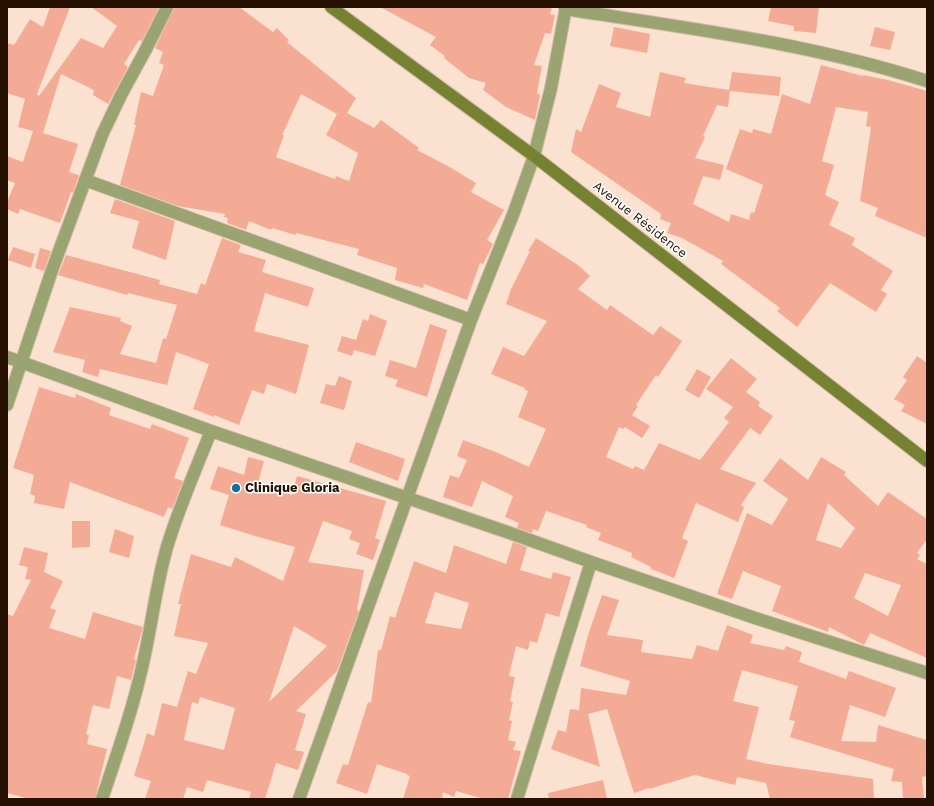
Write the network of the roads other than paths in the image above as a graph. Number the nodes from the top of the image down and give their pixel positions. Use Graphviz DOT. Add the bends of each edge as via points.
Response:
graph roads {
  1 [pos="167,7"];
  2 [pos="332,7"];
  3 [pos="566,8"];
  4 [pos="927,81"];
  5 [pos="534,156"];
  6 [pos="85,180"];
  7 [pos="471,320"];
  8 [pos="7,357"];
  9 [pos="21,361"];
  10 [pos="7,405"];
  11 [pos="211,431"];
  12 [pos="927,461"];
  13 [pos="407,497"];
  14 [pos="591,562"];
  15 [pos="927,673"];
  16 [pos="102,799"];
  17 [pos="299,799"];
  18 [pos="517,799"];
  1 -- 6 [label="street" via="102,135"];
  2 -- 5 [label="main road, Avenue Résidence"];
  3 -- 4 [label="street" via="754,38 822,52"];
  3 -- 5 [label="street" via="551,88"];
  5 -- 7 [label="street"];
  5 -- 12 [label="main road, Avenue Résidence"];
  6 -- 7 [label="street"];
  6 -- 9 [label="street"];
  7 -- 13 [label="street"];
  8 -- 9 [label="street"];
  9 -- 10 [label="street"];
  9 -- 11 [label="street"];
  11 -- 13 [label="street"];
  11 -- 16 [label="street" via="167,548 156,590 143,662 126,727"];
  13 -- 14 [label="street"];
  13 -- 17 [label="street"];
  14 -- 15 [label="street"];
  14 -- 18 [label="street"];
}
